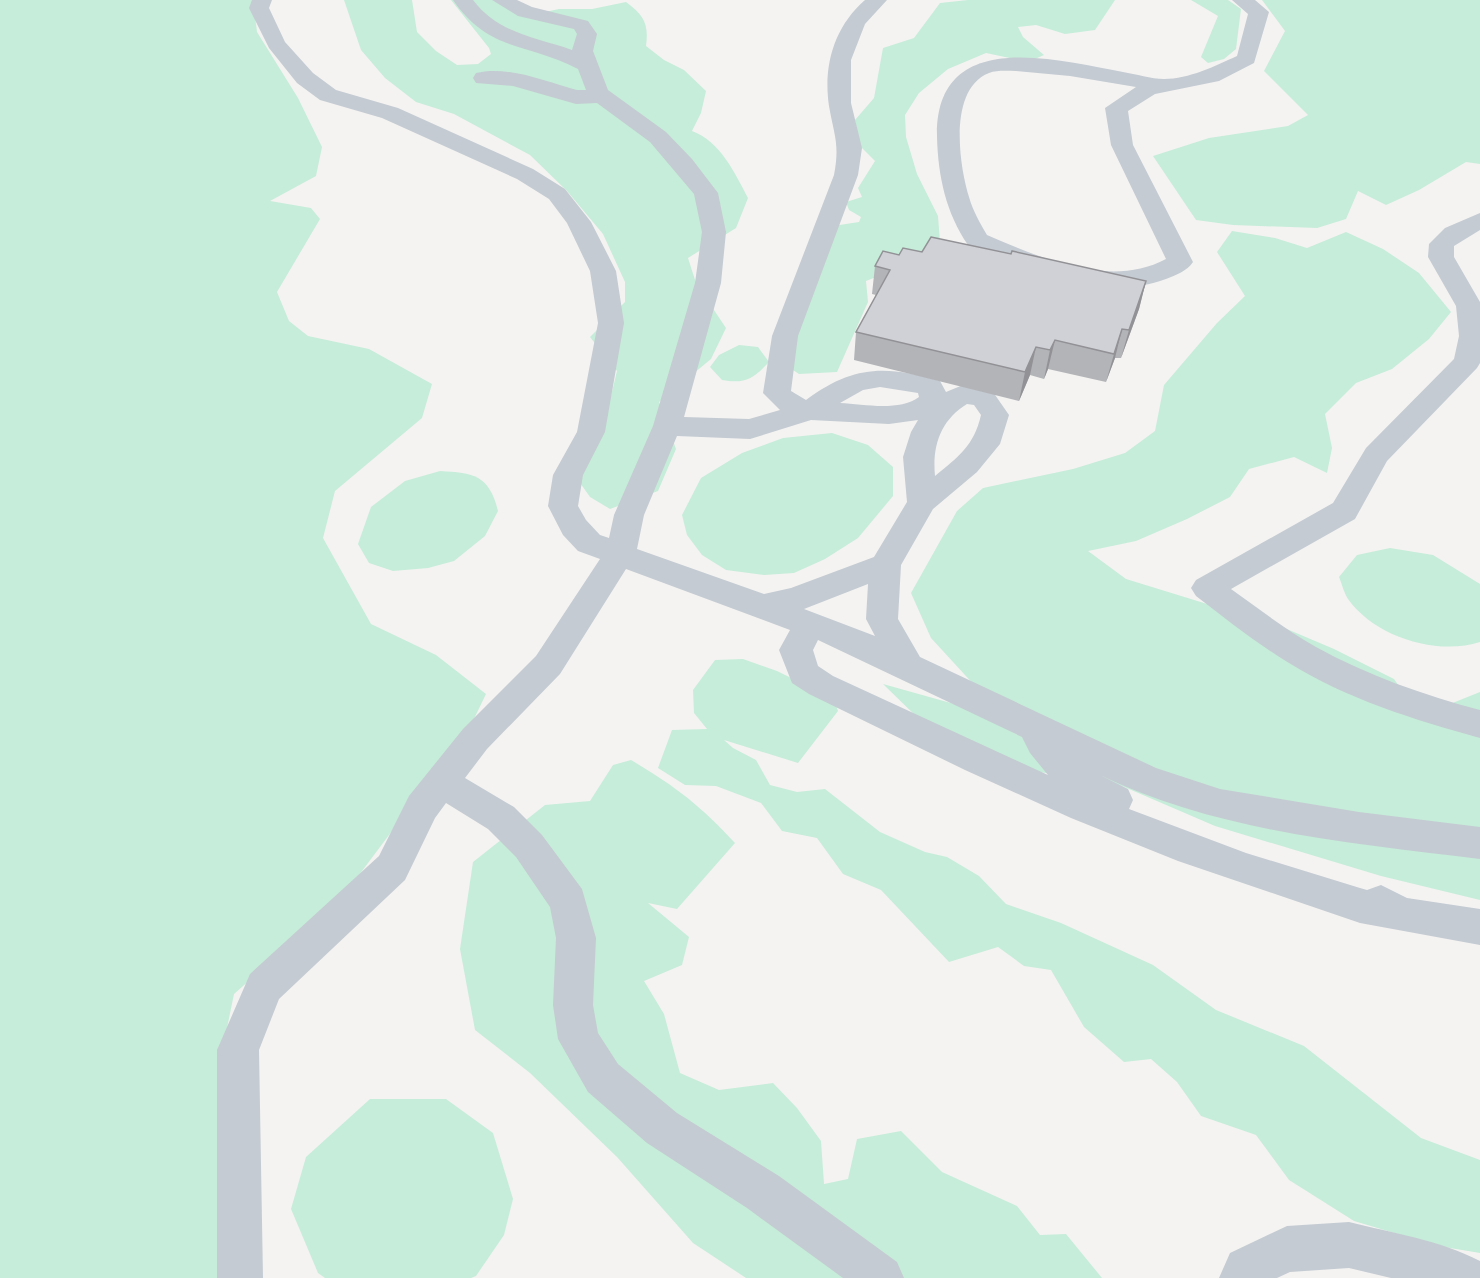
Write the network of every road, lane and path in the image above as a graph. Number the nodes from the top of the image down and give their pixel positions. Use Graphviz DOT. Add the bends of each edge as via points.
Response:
graph roads {
  1 [pos="262,0"];
  2 [pos="463,0"];
  3 [pos="502,0"];
  4 [pos="877,0"];
  5 [pos="1242,0"];
  6 [pos="586,54"];
  7 [pos="484,78"];
  8 [pos="1165,86"];
  9 [pos="601,96"];
  10 [pos="1480,220"];
  11 [pos="667,426"];
  12 [pos="922,502"];
  13 [pos="621,552"];
  14 [pos="885,565"];
  15 [pos="766,606"];
  16 [pos="810,623"];
  17 [pos="908,666"];
  18 [pos="1480,724"];
  19 [pos="1035,727"];
  20 [pos="442,782"];
  21 [pos="1480,843"];
  22 [pos="1399,914"];
  23 [pos="1480,927"];
  24 [pos="240,1278"];
  25 [pos="881,1278"];
  26 [pos="1242,1278"];
  27 [pos="1466,1278"];
  1 -- 13 [label="street" via="259,8 276,44 306,78 328,95 390,114 525,174 557,194 579,222 603,271 611,323 591,432 568,475 563,506 574,527 589,543"];
  2 -- 6 [label="street" via="483,26 501,36 558,51 578,48"];
  3 -- 6 [label="street" via="525,12 581,25 587,34"];
  4 -- 11 [label="street" via="848,32 838,67 840,102 850,150 846,175 785,336 777,393 787,403 810,411 750,429"];
  5 -- 8 [label="street" via="1259,12 1247,59 1211,76"];
  6 -- 9 [label="street"];
  7 -- 9 [label="street" via="514,80 576,97"];
  8 -- 8 [label="street" via="1148,89 1116,108 1122,146 1180,262 1155,274 1119,280 1026,261 977,240 958,202 949,141 950,106 979,69 1009,63"];
  9 -- 11 [label="street" via="658,137 684,164 706,193 714,232 708,283"];
  10 -- 18 [label="street" via="1441,244 1441,257 1469,306 1472,336 1467,362 1376,455 1344,512 1207,588 1283,643 1342,675"];
  11 -- 13 [label="street" via="629,515"];
  12 -- 14 [label="street"];
  13 -- 15 [label="street"];
  13 -- 20 [label="street" via="548,664 475,739"];
  14 -- 15 [label="street" via="796,599"];
  14 -- 17 [label="street" via="882,619"];
  15 -- 16 [label="street"];
  16 -- 17 [label="street"];
  16 -- 22 [label="street" via="796,650 804,674 821,685 979,762 1157,839 1359,907"];
  17 -- 19 [label="street"];
  19 -- 21 [label="street" via="1146,780 1220,804 1359,828"];
  19 -- 22 [label="street" via="1043,748 1082,784 1146,815 1363,889"];
  20 -- 24 [label="street" via="422,807 392,868 264,987 238,1050"];
  20 -- 25 [label="street" via="501,818 529,846 568,901 576,938 573,1005 579,1039 603,1077 662,1128 763,1192"];
  22 -- 23 [label="street"];
  26 -- 27 [label="street" via="1246,1269 1287,1250 1349,1245 1448,1269"];
}
